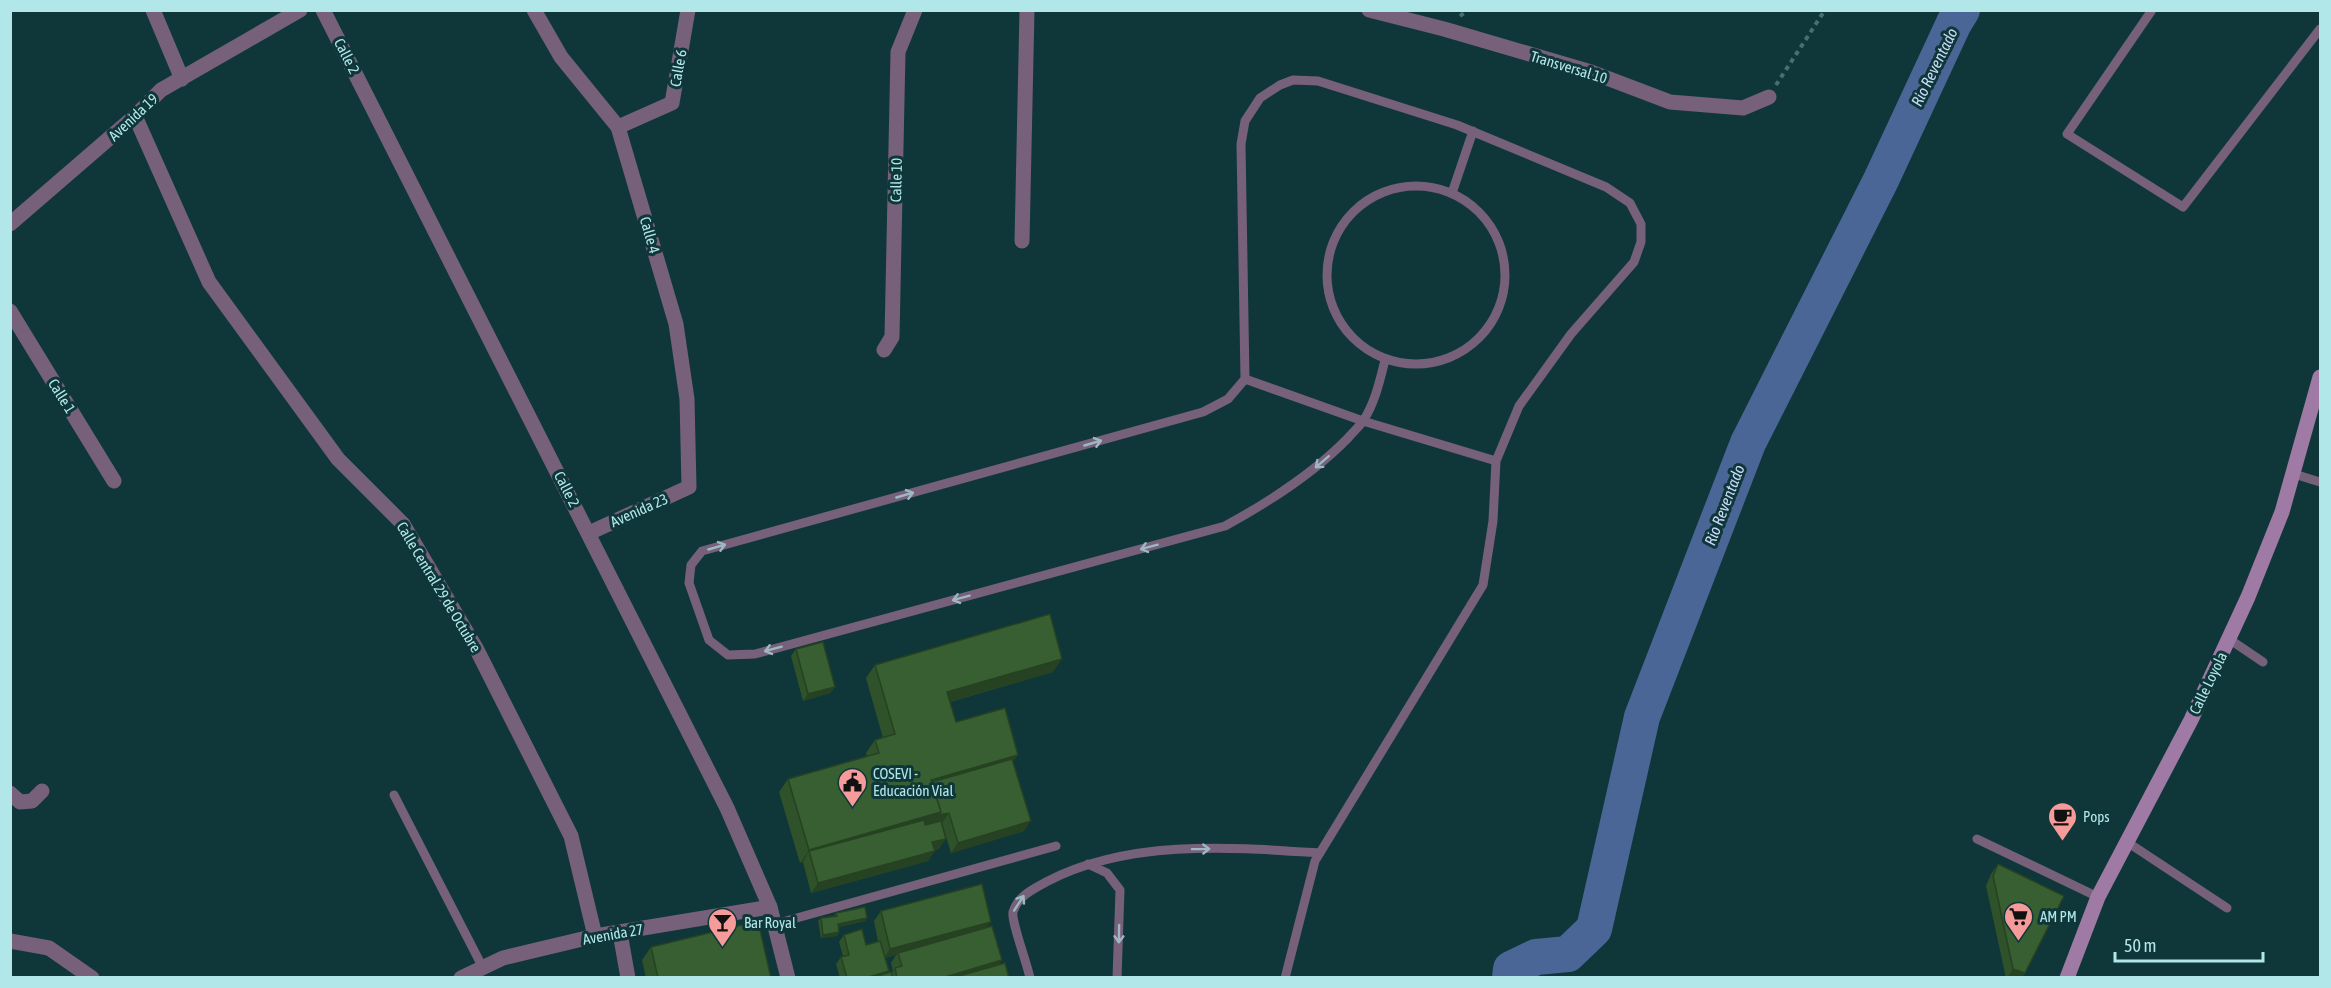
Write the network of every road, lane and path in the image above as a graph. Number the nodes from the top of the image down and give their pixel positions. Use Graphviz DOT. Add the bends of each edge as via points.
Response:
graph roads {
  1 [pos="153,10"];
  2 [pos="300,10"];
  3 [pos="323,10"];
  4 [pos="534,10"];
  5 [pos="688,10"];
  6 [pos="915,10"];
  7 [pos="1027,10"];
  8 [pos="1369,10"];
  9 [pos="1826,10"];
  10 [pos="2152,10"];
  11 [pos="2320,29"];
  12 [pos="182,79"];
  13 [pos="1769,97"];
  14 [pos="135,116"];
  15 [pos="618,127"];
  16 [pos="1473,131"];
  17 [pos="1452,193"];
  18 [pos="10,224"];
  19 [pos="1022,241"];
  20 [pos="10,311"];
  21 [pos="884,350"];
  22 [pos="1385,360"];
  23 [pos="2320,378"];
  24 [pos="1245,379"];
  25 [pos="1363,421"];
  26 [pos="1496,461"];
  27 [pos="2295,474"];
  28 [pos="114,481"];
  29 [pos="2320,482"];
  30 [pos="689,488"];
  31 [pos="589,533"];
  32 [pos="2229,639"];
  33 [pos="2263,662"];
  34 [pos="42,791"];
  35 [pos="10,793"];
  36 [pos="394,795"];
  37 [pos="1977,839"];
  38 [pos="2127,842"];
  39 [pos="1056,846"];
  40 [pos="1320,853"];
  41 [pos="1088,864"];
  42 [pos="2098,897"];
  43 [pos="770,907"];
  44 [pos="2227,908"];
  45 [pos="775,924"];
  46 [pos="620,933"];
  47 [pos="595,936"];
  48 [pos="10,941"];
  49 [pos="482,966"];
  50 [pos="92,978"];
  51 [pos="461,978"];
  52 [pos="628,978"];
  53 [pos="788,978"];
  54 [pos="1030,978"];
  55 [pos="1117,978"];
  56 [pos="1285,978"];
  57 [pos="2067,978"];
  1 -- 12 [label="street"];
  2 -- 12 [label="street, Avenida 19"];
  3 -- 31 [label="street, Calle 2"];
  4 -- 15 [label="street, Calle 4" via="561,57"];
  5 -- 15 [label="street, Calle 6" via="672,103"];
  6 -- 21 [label="street, Calle 10" via="898,52 892,337"];
  7 -- 19 [label="street"];
  8 -- 13 [label="street, Transversal 10" via="1591,72 1670,102 1743,108"];
  9 -- 13 [label="path"];
  10 -- 11 [label="lane" via="2067,134 2183,207"];
  12 -- 14 [label="street, Avenida 19" via="161,90"];
  14 -- 18 [label="street, Avenida 19"];
  14 -- 47 [label="street, Calle Central 29 de Octubre" via="208,282 338,459 403,524 476,648 571,836"];
  15 -- 30 [label="street, Calle 4" via="676,324 687,399"];
  16 -- 17 [label="lane"];
  16 -- 24 [label="lane" via="1318,81 1293,80 1260,98 1245,121 1241,144"];
  16 -- 26 [label="lane" via="1606,187 1630,203 1641,224 1641,242 1634,262 1571,334 1519,405"];
  17 -- 22 [label="lane" via="1476,207 1494,228 1504,254 1506,281 1500,308 1486,332 1466,351 1440,362 1412,365"];
  17 -- 22 [label="lane" via="1424,186 1396,188 1378,195 1347,218 1332,242 1326,270 1329,299 1341,325 1360,346"];
  20 -- 28 [label="street, Calle 1"];
  22 -- 25 [label="lane"];
  23 -- 27 [label="main road, Calle Loyola"];
  24 -- 25 [label="lane"];
  25 -- 24 [label="lane, one-way" via="1314,468 1225,526 755,654 728,656 709,640 689,583 691,565 702,551 1203,412 1228,399"];
  25 -- 26 [label="lane"];
  26 -- 40 [label="lane" via="1493,521 1483,585"];
  27 -- 29 [label="lane"];
  27 -- 32 [label="main road, Calle Loyola" via="2274,535"];
  30 -- 31 [label="street, Avenida 23"];
  31 -- 43 [label="street, Calle 2" via="727,808"];
  32 -- 33 [label="lane"];
  32 -- 38 [label="main road, Calle Loyola"];
  34 -- 35 [label="street" via="32,801 20,802"];
  36 -- 49 [label="lane"];
  37 -- 42 [label="lane"];
  38 -- 42 [label="main road, Calle Loyola"];
  38 -- 44 [label="lane"];
  39 -- 45 [label="lane"];
  41 -- 40 [label="lane, one-way" via="1170,849"];
  40 -- 56 [label="lane"];
  54 -- 41 [label="lane, one-way" via="1012,922 1017,904 1032,890"];
  41 -- 55 [label="lane, one-way" via="1107,873 1120,890"];
  42 -- 57 [label="main road, Calle Loyola"];
  43 -- 45 [label="street, Calle 2"];
  43 -- 46 [label="street, Avenida 27"];
  45 -- 53 [label="street, Calle 2"];
  46 -- 47 [label="street, Avenida 27"];
  46 -- 52 [label="street"];
  47 -- 49 [label="street, Avenida 27"];
  48 -- 50 [label="street" via="49,948"];
  49 -- 51 [label="street, Avenida 27"];
}
